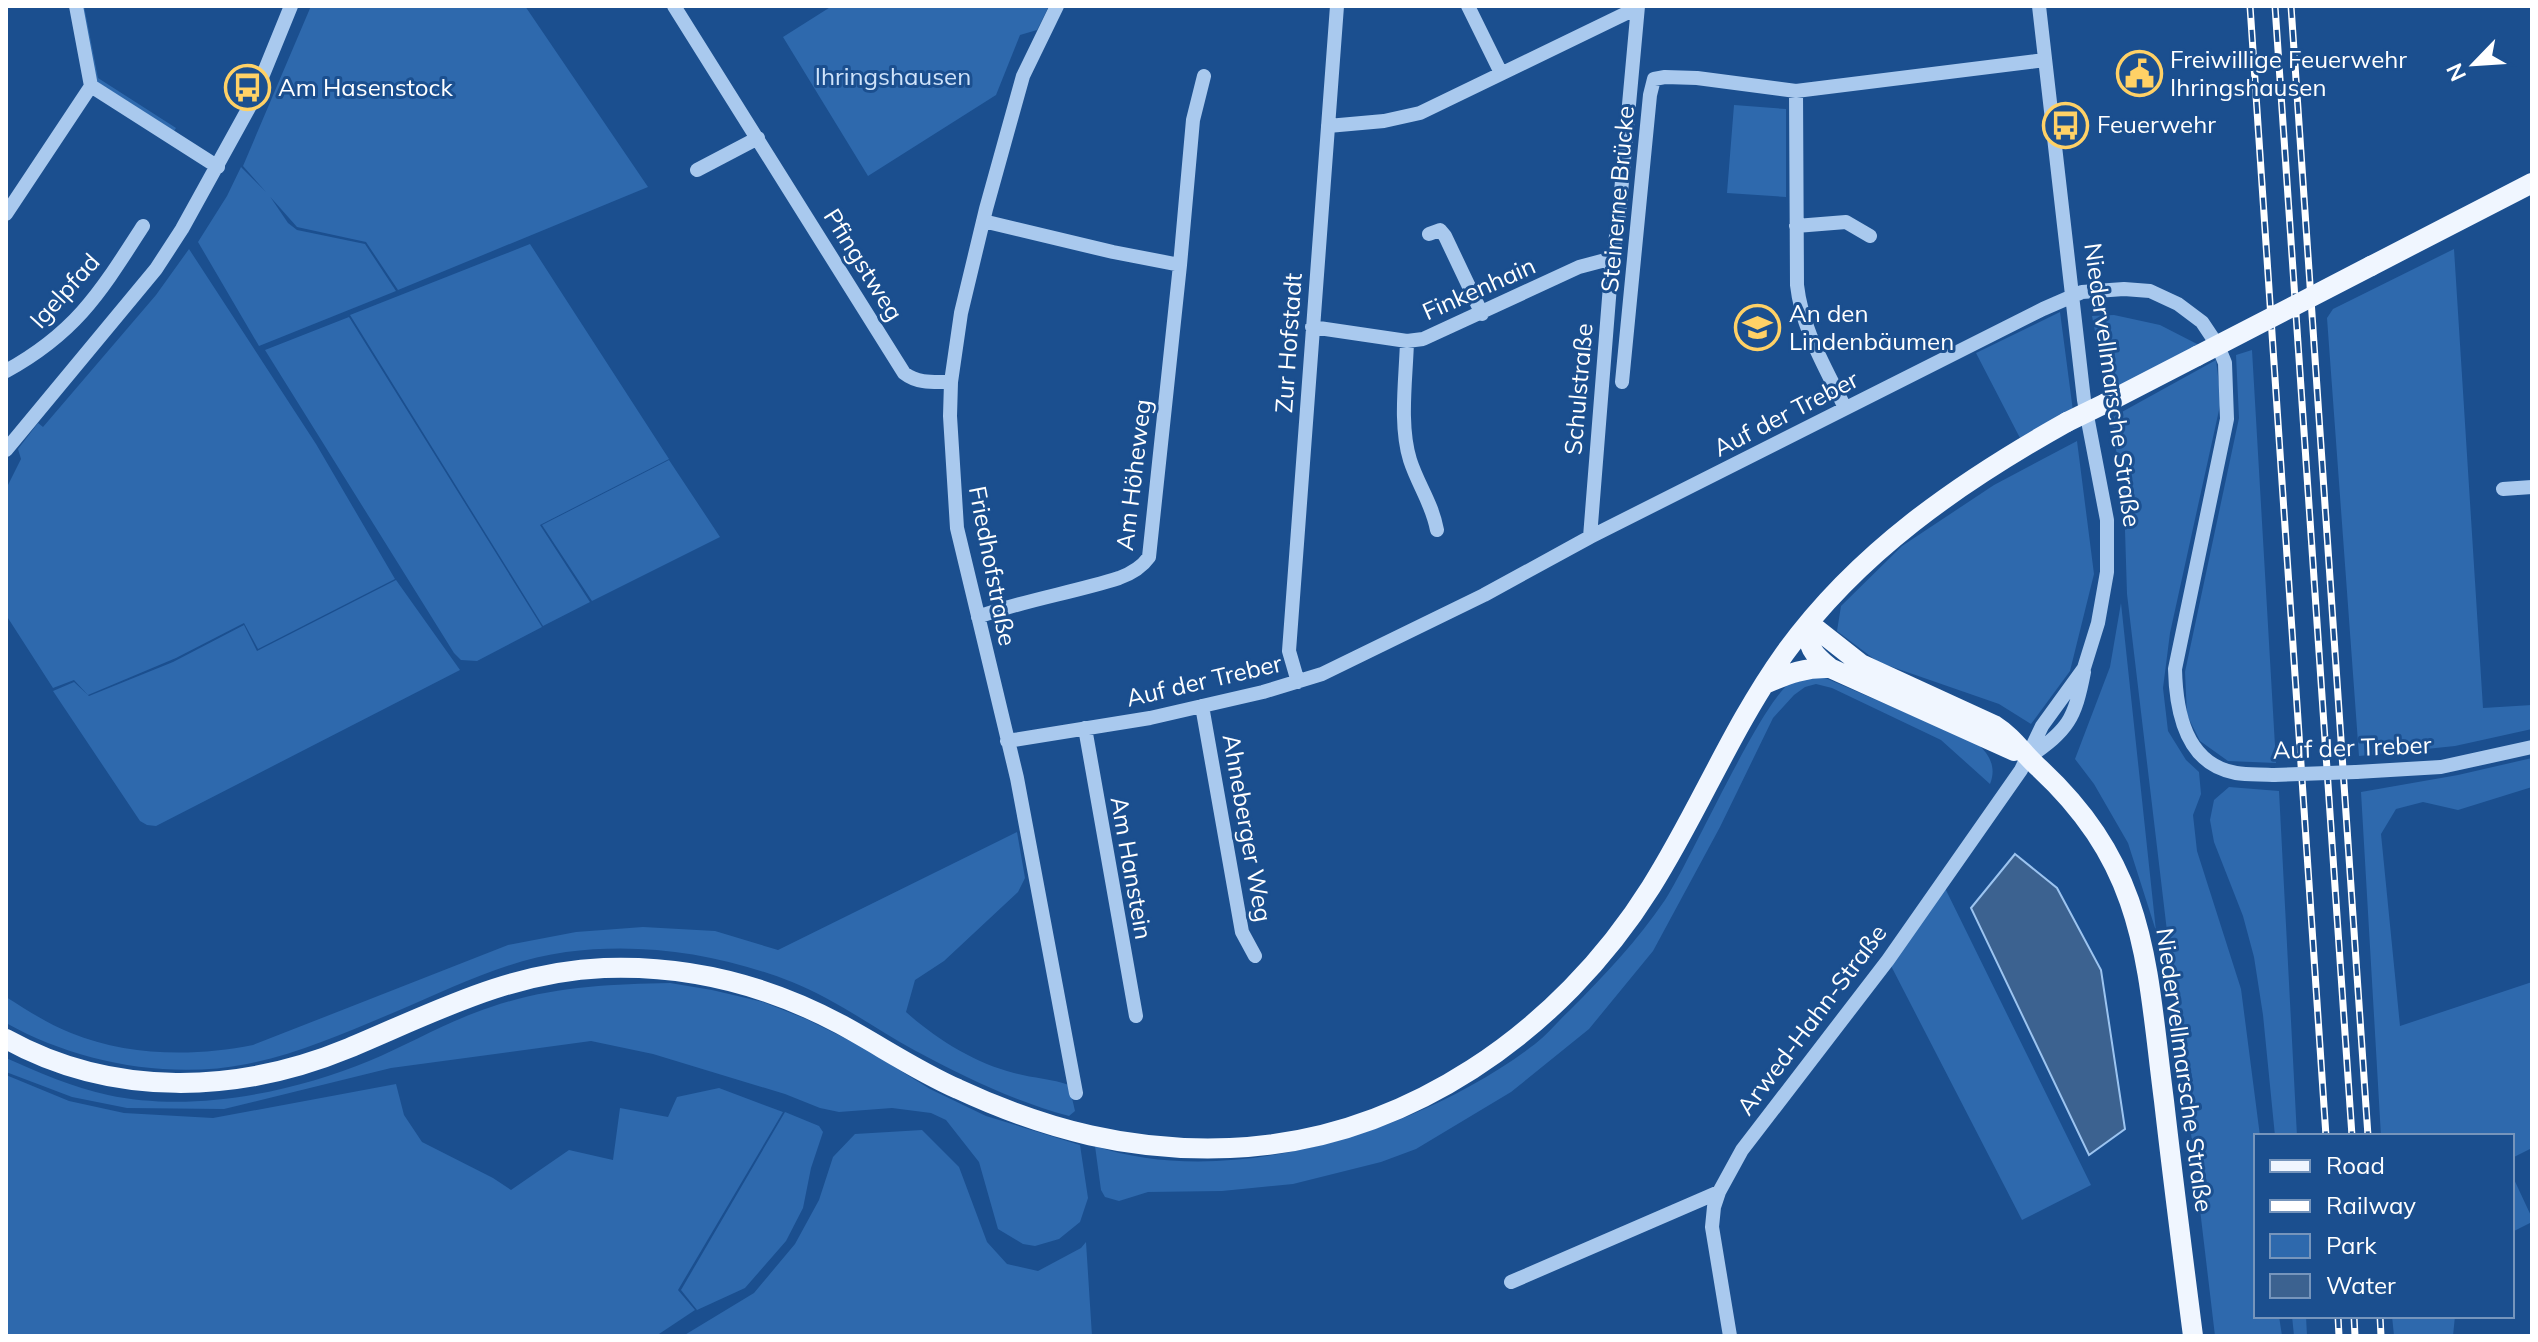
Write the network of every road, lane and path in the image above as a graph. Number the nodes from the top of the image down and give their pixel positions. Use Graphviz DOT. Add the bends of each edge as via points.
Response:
graph roads {
  1 [pos="76,6"];
  2 [pos="291,6"];
  3 [pos="674,6"];
  4 [pos="1057,6"];
  5 [pos="1337,6"];
  6 [pos="1468,6"];
  7 [pos="2039,6"];
  8 [pos="1637,7"];
  9 [pos="2045,60"];
  10 [pos="1501,73"];
  11 [pos="1204,76"];
  12 [pos="91,86"];
  13 [pos="1796,91"];
  14 [pos="1328,126"];
  15 [pos="758,138"];
  16 [pos="218,167"];
  17 [pos="697,170"];
  18 [pos="2532,183"];
  19 [pos="6,214"];
  20 [pos="983,221"];
  21 [pos="143,226"];
  22 [pos="1796,226"];
  23 [pos="1429,234"];
  24 [pos="1870,236"];
  25 [pos="1613,258"];
  26 [pos="1180,265"];
  27 [pos="2073,295"];
  28 [pos="1482,314"];
  29 [pos="1312,327"];
  30 [pos="1407,341"];
  31 [pos="6,371"];
  32 [pos="951,382"];
  33 [pos="1622,382"];
  34 [pos="1845,408"];
  35 [pos="6,450"];
  36 [pos="2532,487"];
  37 [pos="2503,489"];
  38 [pos="1437,530"];
  39 [pos="1590,537"];
  40 [pos="978,617"];
  41 [pos="1809,623"];
  42 [pos="1830,668"];
  43 [pos="1298,682"];
  44 [pos="1767,683"];
  45 [pos="1202,706"];
  46 [pos="1085,728"];
  47 [pos="1007,741"];
  48 [pos="2532,747"];
  49 [pos="2028,758"];
  50 [pos="1255,956"];
  51 [pos="1136,1016"];
  52 [pos="6,1039"];
  53 [pos="1076,1093"];
  54 [pos="1719,1192"];
  55 [pos="1511,1282"];
  56 [pos="1730,1336"];
  57 [pos="2193,1336"];
  1 -- 12 [label="street"];
  2 -- 16 [label="street" via="251,104"];
  3 -- 15 [label="street, Pfingstweg"];
  4 -- 20 [label="street, Friedhofstraße" via="1023,76"];
  5 -- 14 [label="street, Zur Hofstadt"];
  6 -- 10 [label="street"];
  7 -- 9 [label="street, Niedervellmarsche Straße"];
  8 -- 10 [label="street"];
  8 -- 25 [label="street, Schulstraße"];
  9 -- 13 [label="street, Steinerne Brücke"];
  9 -- 27 [label="street, Niedervellmarsche Straße"];
  10 -- 14 [label="street" via="1420,113"];
  11 -- 26 [label="street, Am Höheweg" via="1193,120"];
  12 -- 16 [label="street"];
  12 -- 19 [label="street"];
  13 -- 22 [label="street"];
  13 -- 33 [label="street, Steinerne Brücke" via="1697,78 1654,79"];
  14 -- 29 [label="street, Zur Hofstadt"];
  15 -- 17 [label="street"];
  15 -- 32 [label="street, Pfingstweg" via="904,373 913,380"];
  16 -- 35 [label="street" via="156,269"];
  18 -- 41 [label="main road, bridge" via="2008,456 1944,497 1854,573"];
  20 -- 26 [label="street"];
  20 -- 32 [label="street, Friedhofstraße"];
  21 -- 31 [label="street, Igelpfad" via="103,290 73,323"];
  22 -- 24 [label="street" via="1846,222"];
  22 -- 34 [label="street" via="1800,311"];
  23 -- 28 [label="street" via="1440,230 1445,236"];
  25 -- 28 [label="street, Finkenhain" via="1579,267"];
  25 -- 39 [label="street, Schulstraße"];
  26 -- 40 [label="street, Am Höheweg" via="1144,566 1120,578"];
  27 -- 34 [label="street, Auf der Treber"];
  27 -- 48 [label="street, Auf der Treber, bridge" via="2150,291 2202,322 2225,363 2227,419 2175,669 2178,712 2197,751 2234,773 2274,775 2441,767"];
  27 -- 49 [label="street, Niedervellmarsche Straße" via="2084,400 2107,520 2107,572 2084,668 2042,726"];
  28 -- 30 [label="street, Finkenhain"];
  29 -- 30 [label="street, Finkenhain"];
  29 -- 43 [label="street, Zur Hofstadt" via="1289,651"];
  30 -- 38 [label="street" via="1410,459"];
  32 -- 40 [label="street, Friedhofstraße" via="957,528"];
  34 -- 39 [label="street, Auf der Treber"];
  36 -- 37 [label="street"];
  39 -- 43 [label="street, Auf der Treber" via="1442,617"];
  40 -- 47 [label="street, Friedhofstraße"];
  41 -- 42 [label="main road" via="1807,640"];
  41 -- 44 [label="main road"];
  41 -- 49 [label="main road" via="1861,664 1994,725 2013,737"];
  42 -- 44 [label="main road" via="1795,671"];
  42 -- 49 [label="main road"];
  43 -- 45 [label="street, Auf der Treber"];
  44 -- 52 [label="main road" via="1653,885 1564,998 1470,1072 1411,1104 1290,1141 1172,1148 1099,1139 1016,1115 951,1086 793,1001 702,974 649,967 597,968 511,982 344,1050 232,1081 136,1081 64,1064"];
  45 -- 46 [label="street, Auf der Treber"];
  45 -- 50 [label="street, Ahneberger Weg" via="1242,932"];
  46 -- 47 [label="street, Auf der Treber"];
  46 -- 51 [label="street, Am Hanstein"];
  47 -- 53 [label="street, Friedhofstraße"];
  49 -- 54 [label="street, Arwed-Hahn-Straße" via="1888,960 1742,1150"];
  49 -- 57 [label="main road, Niedervellmarsche Straße" via="2090,822 2135,911 2144,946"];
  54 -- 55 [label="street"];
  54 -- 56 [label="street, Arwed-Hahn-Straße" via="1712,1227"];
}
